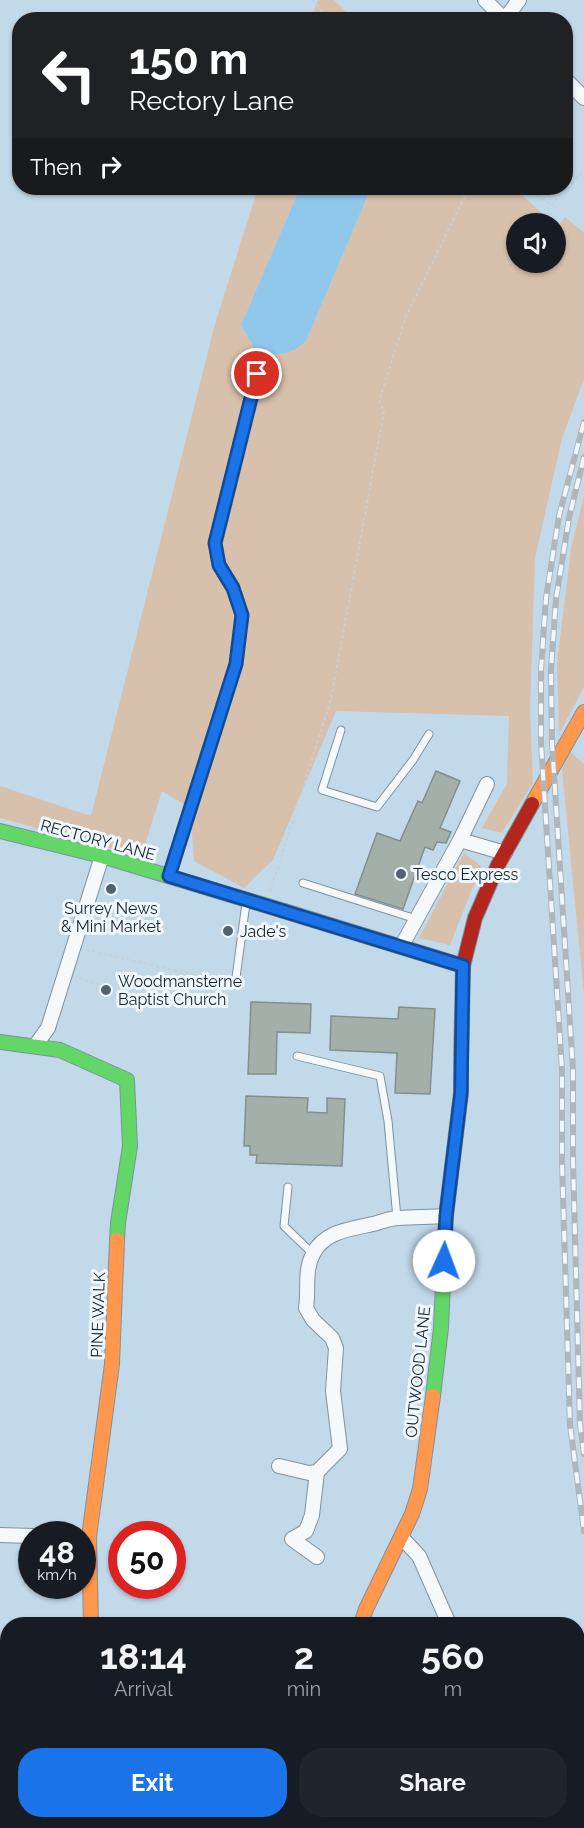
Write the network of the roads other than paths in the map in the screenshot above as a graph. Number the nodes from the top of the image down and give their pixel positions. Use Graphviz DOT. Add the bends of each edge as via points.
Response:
graph roads {
  1 [pos="485,0"];
  2 [pos="498,12"];
  3 [pos="573,87"];
  4 [pos="584,98"];
  5 [pos="263,353"];
  6 [pos="584,712"];
  7 [pos="341,730"];
  8 [pos="429,734"];
  9 [pos="577,739"];
  10 [pos="487,784"];
  11 [pos="0,831"];
  12 [pos="460,840"];
  13 [pos="505,853"];
  14 [pos="102,856"];
  15 [pos="169,876"];
  16 [pos="303,883"];
  17 [pos="246,900"];
  18 [pos="416,919"];
  19 [pos="401,947"];
  20 [pos="463,966"];
  21 [pos="235,984"];
  22 [pos="48,1028"];
  23 [pos="0,1042"];
  24 [pos="35,1047"];
  25 [pos="60,1050"];
  26 [pos="297,1056"];
  27 [pos="288,1187"];
  28 [pos="446,1216"];
  29 [pos="396,1218"];
  30 [pos="313,1254"];
  31 [pos="279,1466"];
  32 [pos="317,1472"];
  33 [pos="88,1521"];
  34 [pos="0,1535"];
  35 [pos="18,1536"];
  36 [pos="402,1538"];
  37 [pos="317,1557"];
  38 [pos="90,1599"];
  39 [pos="91,1617"];
  40 [pos="364,1617"];
  41 [pos="446,1617"];
  1 -- 2 [label="street"];
  3 -- 4 [label="street"];
  5 -- 15 [label="lane" via="215,543 219,565 233,588 242,615 236,664"];
  6 -- 9 [label="main road, OUTWOOD LANE"];
  7 -- 8 [label="lane" via="322,789 377,807"];
  9 -- 13 [label="main road, OUTWOOD LANE"];
  10 -- 12 [label="street"];
  11 -- 14 [label="main road, RECTORY LANE"];
  12 -- 13 [label="street"];
  12 -- 18 [label="street"];
  13 -- 20 [label="main road, OUTWOOD LANE" via="475,918"];
  14 -- 15 [label="main road, RECTORY LANE"];
  14 -- 22 [label="street"];
  15 -- 17 [label="main road, RECTORY LANE"];
  16 -- 18 [label="lane"];
  17 -- 19 [label="main road, RECTORY LANE"];
  17 -- 21 [label="lane"];
  18 -- 19 [label="street"];
  19 -- 20 [label="main road, RECTORY LANE"];
  20 -- 28 [label="main road, OUTWOOD LANE" via="461,1093"];
  22 -- 24 [label="street"];
  22 -- 25 [label="street"];
  23 -- 24 [label="main road, PINE WALK"];
  24 -- 25 [label="main road, PINE WALK"];
  25 -- 33 [label="main road, PINE WALK" via="127,1080 130,1146 118,1223 112,1364"];
  26 -- 29 [label="lane" via="380,1076"];
  27 -- 30 [label="lane" via="284,1226"];
  28 -- 29 [label="street"];
  28 -- 36 [label="main road, OUTWOOD LANE" via="435,1395 420,1489"];
  29 -- 30 [label="street" via="335,1234"];
  30 -- 32 [label="street" via="307,1274 306,1308 336,1348 333,1391 341,1444 339,1452"];
  31 -- 32 [label="street"];
  32 -- 37 [label="street" via="312,1515 306,1531 292,1539"];
  34 -- 35 [label="street"];
  36 -- 40 [label="main road, OUTWOOD LANE"];
  36 -- 41 [label="street" via="419,1556"];
  38 -- 39 [label="main road, PINE WALK"];
}
